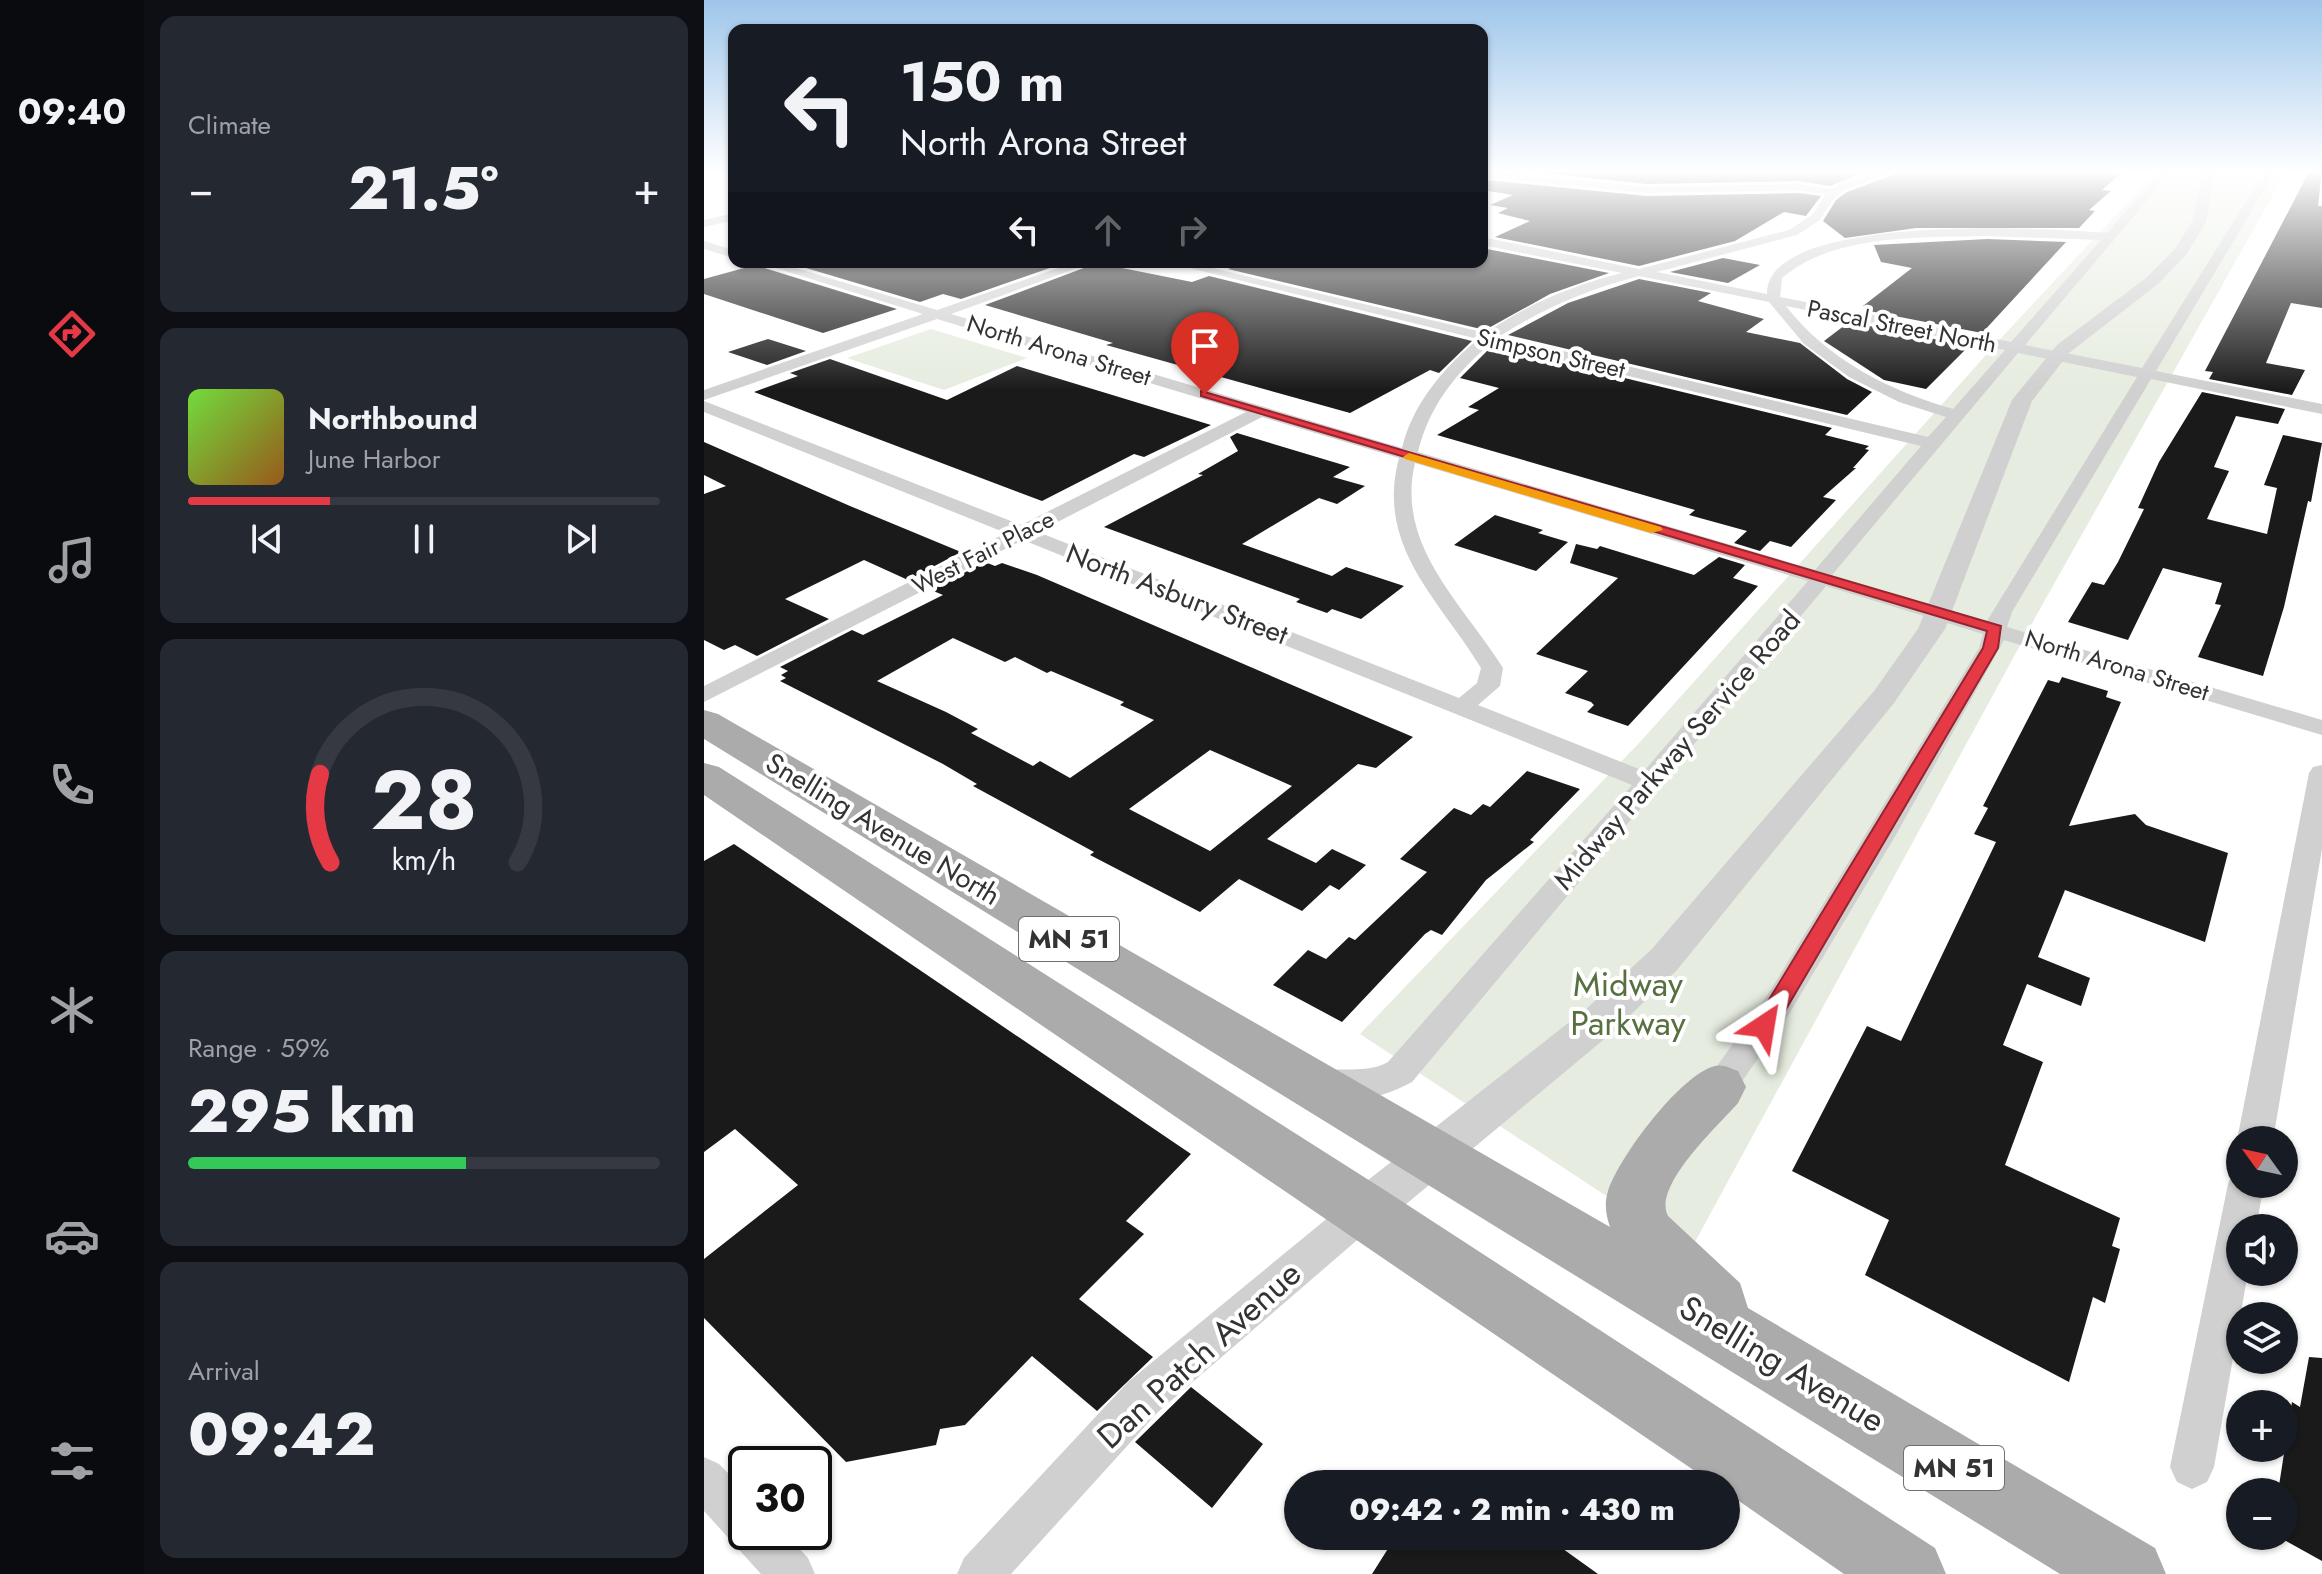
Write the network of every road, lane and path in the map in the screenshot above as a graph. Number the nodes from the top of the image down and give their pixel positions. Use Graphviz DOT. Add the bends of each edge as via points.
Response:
graph roads {
  1 [pos="1494,243"];
  2 [pos="1753,243"];
  3 [pos="1860,243"];
  4 [pos="2104,243"];
  5 [pos="2186,243"];
  6 [pos="2226,243"];
  7 [pos="704,245"];
  8 [pos="728,252"];
  9 [pos="782,268"];
  10 [pos="1071,268"];
  11 [pos="1196,268"];
  12 [pos="1636,272"];
  13 [pos="1774,300"];
  14 [pos="938,314"];
  15 [pos="1488,338"];
  16 [pos="2014,348"];
  17 [pos="2056,357"];
  18 [pos="2145,374"];
  19 [pos="704,395"];
  20 [pos="704,406"];
  21 [pos="2322,409"];
  22 [pos="1262,410"];
  23 [pos="1956,415"];
  24 [pos="1930,443"];
  25 [pos="1407,456"];
  26 [pos="1021,533"];
  27 [pos="1818,579"];
  28 [pos="1937,613"];
  29 [pos="1995,629"];
  30 [pos="704,695"];
  31 [pos="1463,706"];
  32 [pos="704,722"];
  33 [pos="2322,728"];
  34 [pos="2322,773"];
  35 [pos="704,776"];
  36 [pos="1649,782"];
  37 [pos="1308,1081"];
  38 [pos="1719,1087"];
  39 [pos="2258,1126"];
  40 [pos="1399,1183"];
  41 [pos="2243,1198"];
  42 [pos="1780,1363"];
  43 [pos="1703,1437"];
  44 [pos="2192,1467"];
  45 [pos="704,1479"];
  46 [pos="728,1505"];
  47 [pos="770,1550"];
  48 [pos="792,1574"];
  49 [pos="980,1574"];
  50 [pos="1881,1574"];
  51 [pos="1909,1574"];
  52 [pos="2129,1574"];
  1 -- 12 [label="street, Pascal Street North"];
  2 -- 12 [label="street"];
  3 -- 13 [label="street" via="1791,262 1775,277"];
  4 -- 16 [label="street, Midway Parkway Service Road"];
  5 -- 17 [label="street" via="2152,281"];
  6 -- 18 [label="street"];
  7 -- 8 [label="street"];
  9 -- 14 [label="street, North Arona Street"];
  10 -- 14 [label="street"];
  11 -- 15 [label="street, Simpson Street"];
  12 -- 13 [label="street, Pascal Street North"];
  12 -- 15 [label="street" via="1553,300"];
  13 -- 16 [label="street, Pascal Street North"];
  13 -- 23 [label="street" via="1806,337 1854,372 1924,408"];
  14 -- 19 [label="street"];
  14 -- 22 [label="street, North Arona Street"];
  15 -- 24 [label="street, Simpson Street"];
  15 -- 25 [label="street" via="1436,388 1418,420"];
  16 -- 17 [label="street, Pascal Street North"];
  16 -- 23 [label="street, Midway Parkway Service Road"];
  17 -- 18 [label="street, Pascal Street North"];
  17 -- 28 [label="street" via="2017,409"];
  18 -- 21 [label="street, Pascal Street North"];
  18 -- 29 [label="street"];
  20 -- 26 [label="street, North Asbury Street"];
  22 -- 25 [label="street, North Arona Street"];
  22 -- 26 [label="street, West Fair Place"];
  23 -- 24 [label="street, Midway Parkway Service Road"];
  24 -- 27 [label="street, Midway Parkway Service Road"];
  25 -- 27 [label="street, North Arona Street"];
  25 -- 31 [label="street" via="1404,491 1417,559 1492,668 1488,686"];
  26 -- 30 [label="street, West Fair Place"];
  26 -- 31 [label="street, North Asbury Street"];
  27 -- 28 [label="street, North Arona Street"];
  27 -- 36 [label="street, Midway Parkway Service Road" via="1811,594"];
  28 -- 29 [label="street, North Arona Street"];
  28 -- 40 [label="street" via="1916,655 1884,697 1664,960 1600,1020"];
  29 -- 33 [label="street, North Arona Street"];
  29 -- 38 [label="street" via="1990,648 1883,833 1778,1005"];
  31 -- 36 [label="street, North Asbury Street"];
  32 -- 37 [label="main road, Snelling Avenue North / MN 51"];
  34 -- 39 [label="street"];
  35 -- 40 [label="main road, Snelling Avenue North / MN 51"];
  36 -- 37 [label="street, Midway Parkway Service Road" via="1400,1072 1376,1085"];
  37 -- 40 [label="main road, Snelling Avenue North / MN 51"];
  38 -- 42 [label="main road" via="1643,1177 1635,1215 1655,1245"];
  40 -- 42 [label="main road, Snelling Avenue / MN 51"];
  40 -- 43 [label="main road, MN 51"];
  40 -- 49 [label="street, Dan Patch Avenue" via="1143,1397"];
  41 -- 44 [label="street"];
  42 -- 52 [label="main road, Snelling Avenue / MN 51"];
  43 -- 50 [label="main road"];
  43 -- 51 [label="main road, MN 51"];
  45 -- 46 [label="street"];
  47 -- 48 [label="street"];
}
